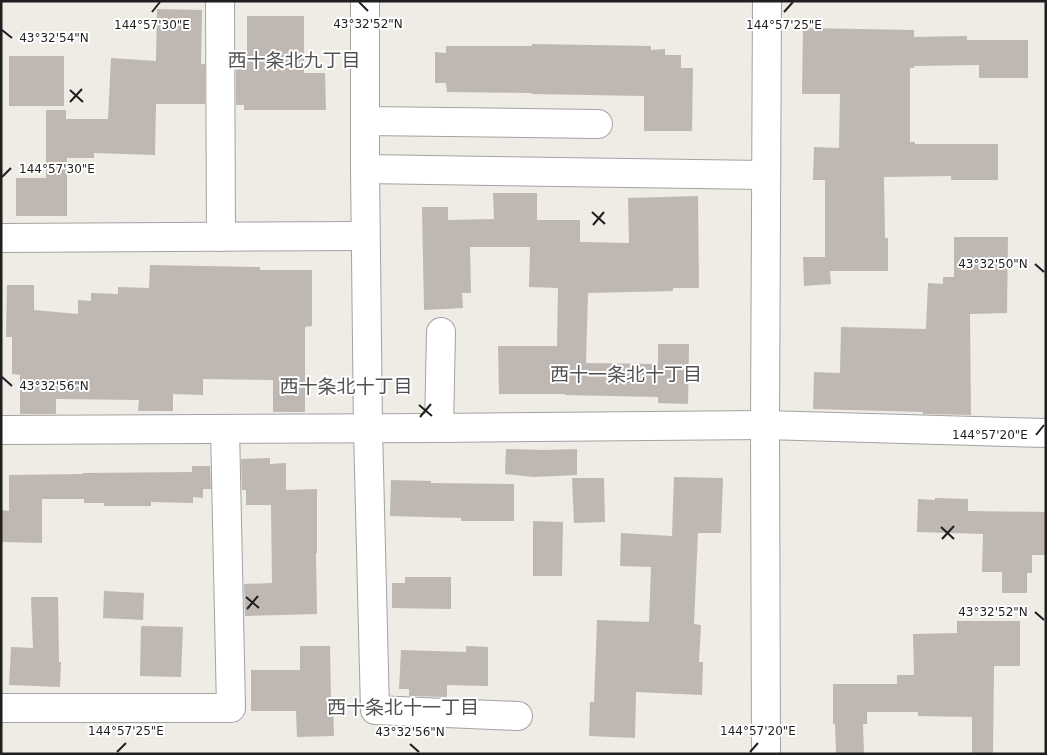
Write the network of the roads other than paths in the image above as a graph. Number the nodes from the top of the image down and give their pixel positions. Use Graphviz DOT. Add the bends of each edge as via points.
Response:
graph roads {
  1 [pos="220,1"];
  2 [pos="365,1"];
  3 [pos="766,1"];
  4 [pos="365,121"];
  5 [pos="598,124"];
  6 [pos="365,170"];
  7 [pos="766,174"];
  8 [pos="365,236"];
  9 [pos="221,237"];
  10 [pos="1,238"];
  11 [pos="441,332"];
  12 [pos="765,425"];
  13 [pos="439,428"];
  14 [pos="226,429"];
  15 [pos="368,429"];
  16 [pos="1,430"];
  17 [pos="1046,433"];
  18 [pos="1,708"];
  19 [pos="518,716"];
  20 [pos="766,754"];
  1 -- 9 [label="street"];
  2 -- 4 [label="street"];
  3 -- 7 [label="street"];
  4 -- 5 [label="street"];
  4 -- 6 [label="street"];
  6 -- 7 [label="street"];
  6 -- 8 [label="street"];
  7 -- 12 [label="street"];
  8 -- 9 [label="street"];
  8 -- 15 [label="street"];
  9 -- 10 [label="street"];
  11 -- 13 [label="street"];
  12 -- 13 [label="street"];
  12 -- 17 [label="street"];
  12 -- 20 [label="street"];
  13 -- 15 [label="street"];
  14 -- 15 [label="street"];
  14 -- 16 [label="street"];
  14 -- 18 [label="street" via="231,708"];
  15 -- 19 [label="street" via="375,710"];
}
